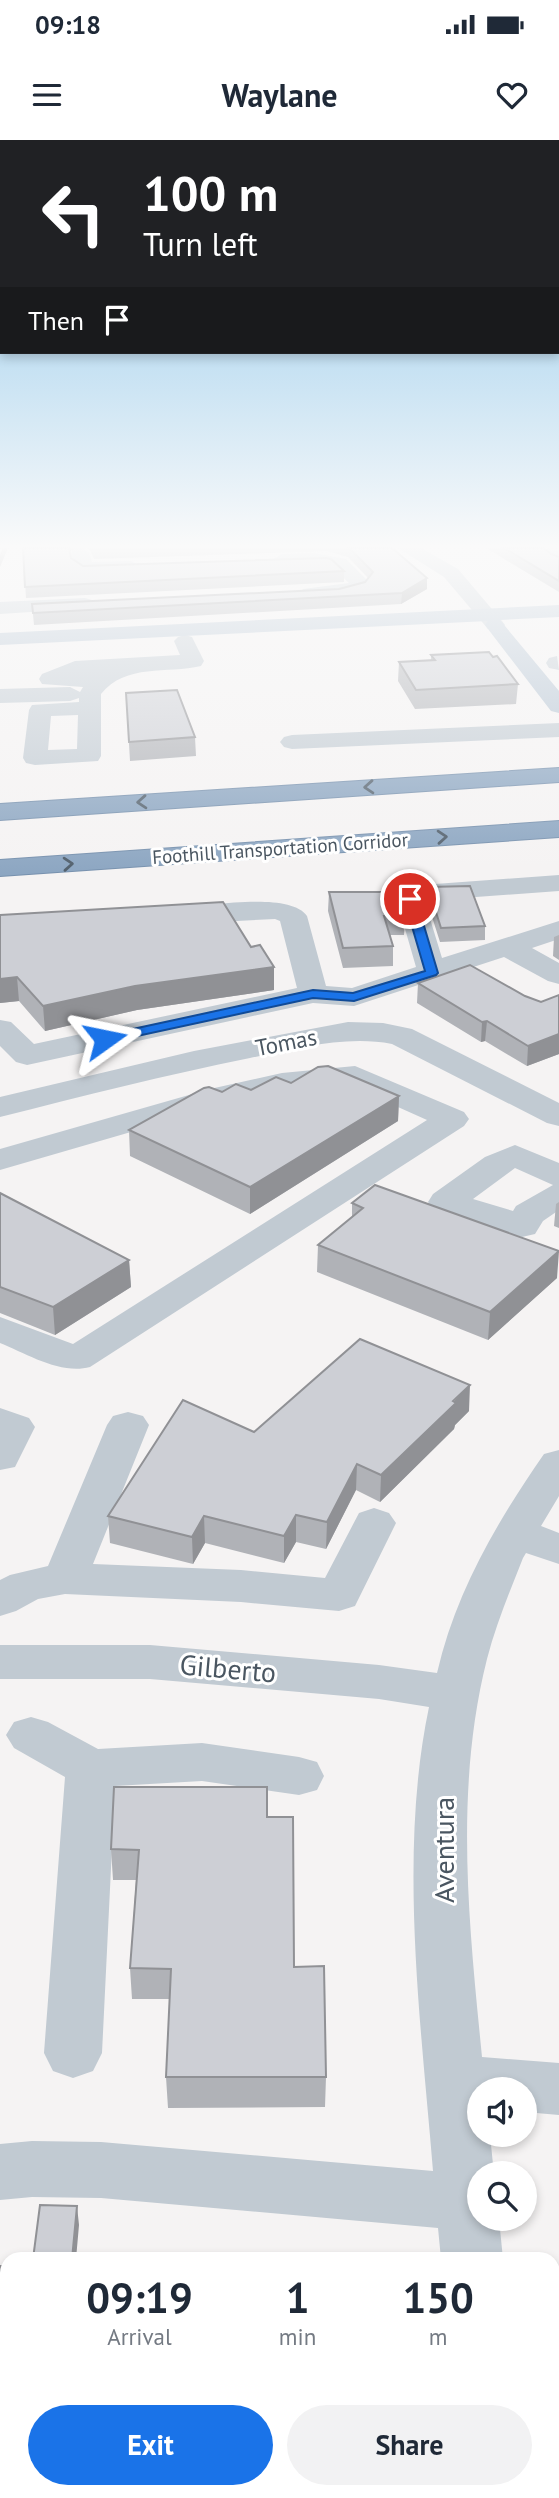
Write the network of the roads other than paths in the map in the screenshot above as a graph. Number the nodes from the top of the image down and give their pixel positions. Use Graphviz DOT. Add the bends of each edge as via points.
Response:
graph roads {
  1 [pos="192,658"];
  2 [pos="522,658"];
  3 [pos="151,664"];
  4 [pos="93,694"];
  5 [pos="0,696"];
  6 [pos="559,706"];
  7 [pos="559,730"];
  8 [pos="292,742"];
  9 [pos="559,775"];
  10 [pos="0,812"];
  11 [pos="559,829"];
  12 [pos="0,868"];
  13 [pos="559,883"];
  14 [pos="435,892"];
  15 [pos="336,902"];
  16 [pos="154,918"];
  17 [pos="511,921"];
  18 [pos="559,930"];
  19 [pos="446,968"];
  20 [pos="559,975"];
  21 [pos="492,982"];
  22 [pos="313,994"];
  23 [pos="0,1029"];
  24 [pos="0,1107"];
  25 [pos="559,1116"];
  26 [pos="0,1160"];
  27 [pos="559,1176"];
  28 [pos="559,1194"];
  29 [pos="0,1329"];
  30 [pos="0,1421"];
  31 [pos="128,1425"];
  32 [pos="0,1457"];
  33 [pos="559,1464"];
  34 [pos="374,1523"];
  35 [pos="514,1533"];
  36 [pos="559,1549"];
  37 [pos="65,1578"];
  38 [pos="0,1600"];
  39 [pos="0,1662"];
  40 [pos="454,1693"];
  41 [pos="31,1735"];
  42 [pos="91,1768"];
  43 [pos="299,1776"];
  44 [pos="73,2053"];
  45 [pos="454,2081"];
  46 [pos="559,2089"];
  47 [pos="0,2172"];
  48 [pos="466,2202"];
  49 [pos="471,2252"];
  1 -- 3 [label="street"];
  2 -- 6 [label="main road"];
  3 -- 4 [label="street" via="115,672"];
  3 -- 4 [label="street" via="88,666 62,671 50,679"];
  4 -- 5 [label="street"];
  7 -- 8 [label="street"];
  9 -- 10 [label="highway, one-way"];
  12 -- 11 [label="highway, Foothill Transportation Corridor, one-way"];
  13 -- 17 [label="street"];
  14 -- 17 [label="street"];
  15 -- 19 [label="street" via="410,899"];
  16 -- 22 [label="street" via="279,910 293,915"];
  17 -- 18 [label="street"];
  17 -- 19 [label="street"];
  17 -- 20 [label="street"];
  19 -- 21 [label="street"];
  19 -- 22 [label="street" via="354,997"];
  22 -- 23 [label="street" via="27,1055"];
  24 -- 25 [label="street, Tomas" via="197,1059 351,1030 378,1030 401,1036"];
  26 -- 29 [label="street" via="209,1099 282,1083 355,1076 452,1119 76,1359"];
  27 -- 28 [label="street" via="515,1155 446,1202 522,1226 529,1214"];
  30 -- 32 [label="street" via="14,1427"];
  31 -- 37 [label="street"];
  33 -- 35 [label="street, Aventura"];
  34 -- 37 [label="street" via="339,1595"];
  35 -- 36 [label="street"];
  35 -- 40 [label="street, Aventura" via="474,1619"];
  37 -- 38 [label="street" via="26,1586"];
  39 -- 40 [label="street, Gilberto" via="150,1662"];
  40 -- 45 [label="street, Aventura" via="441,1800 440,1874"];
  41 -- 42 [label="street"];
  42 -- 43 [label="street" via="202,1762"];
  42 -- 44 [label="street"];
  45 -- 46 [label="street"];
  45 -- 48 [label="street, Aventura"];
  47 -- 48 [label="street" via="100,2170"];
  48 -- 49 [label="street, Aventura"];
}
